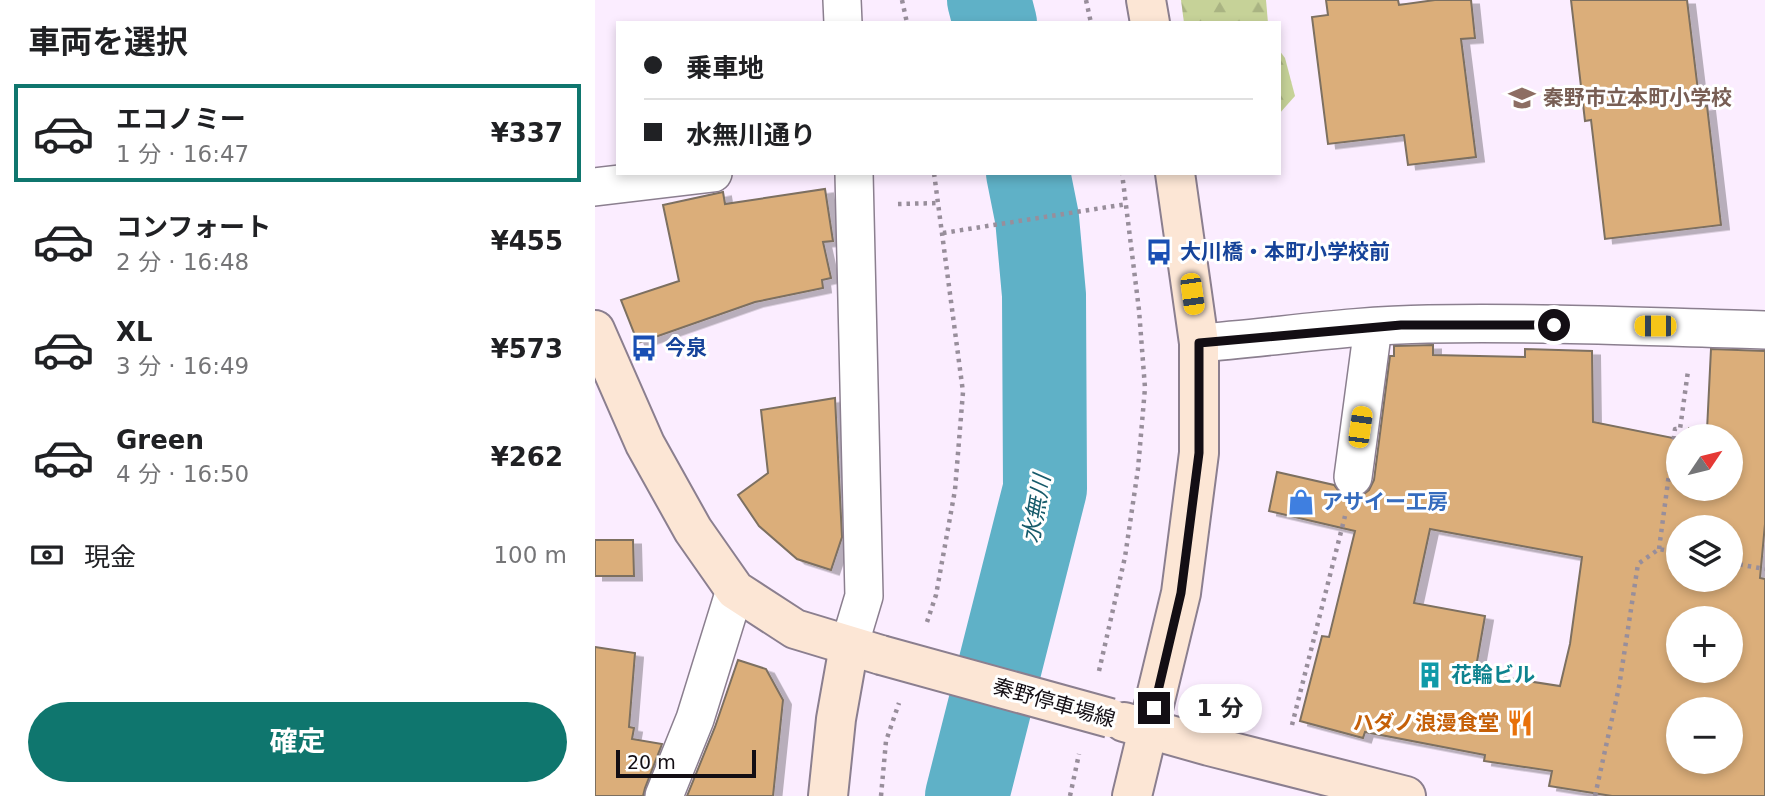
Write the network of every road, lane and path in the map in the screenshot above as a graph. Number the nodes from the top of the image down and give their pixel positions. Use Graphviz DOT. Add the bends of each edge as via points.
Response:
graph roads {
  1 [pos="842,0"];
  2 [pos="902,0"];
  3 [pos="1086,0"];
  4 [pos="1146,0"];
  5 [pos="843,21"];
  6 [pos="907,21"];
  7 [pos="1091,21"];
  8 [pos="1150,21"];
  9 [pos="696,175"];
  10 [pos="854,175"];
  11 [pos="935,175"];
  12 [pos="1122,175"];
  13 [pos="1175,175"];
  14 [pos="595,187"];
  15 [pos="939,203"];
  16 [pos="899,204"];
  17 [pos="1127,204"];
  18 [pos="943,233"];
  19 [pos="1373,327"];
  20 [pos="1694,328"];
  21 [pos="595,330"];
  22 [pos="1765,330"];
  23 [pos="1199,343"];
  24 [pos="1353,477"];
  25 [pos="1341,531"];
  26 [pos="1659,549"];
  27 [pos="1666,550"];
  28 [pos="1135,559"];
  29 [pos="1743,565"];
  30 [pos="1765,569"];
  31 [pos="735,590"];
  32 [pos="924,631"];
  33 [pos="865,650"];
  34 [pos="903,692"];
  35 [pos="1291,728"];
  36 [pos="1149,729"];
  37 [pos="664,796"];
  38 [pos="828,796"];
  39 [pos="881,796"];
  40 [pos="1132,796"];
  41 [pos="1406,796"];
  42 [pos="1595,796"];
  1 -- 5 [label="street"];
  2 -- 6 [label="path"];
  3 -- 7 [label="path"];
  4 -- 8 [label="street"];
  9 -- 14 [label="street"];
  10 -- 33 [label="street"];
  11 -- 15 [label="path"];
  12 -- 17 [label="path"];
  13 -- 23 [label="street"];
  15 -- 16 [label="path"];
  15 -- 18 [label="path"];
  17 -- 18 [label="path"];
  17 -- 28 [label="path" via="1145,388 1125,558"];
  18 -- 32 [label="path" via="963,392 955,489 936,595"];
  19 -- 20 [label="street"];
  19 -- 23 [label="street"];
  19 -- 24 [label="street"];
  20 -- 22 [label="street"];
  20 -- 26 [label="path"];
  21 -- 31 [label="street" via="645,444 693,530"];
  23 -- 36 [label="street" via="1199,453 1183,580"];
  25 -- 35 [label="path"];
  26 -- 27 [label="path"];
  26 -- 42 [label="path" via="1638,564 1619,687"];
  29 -- 30 [label="path"];
  31 -- 33 [label="street, 秦野停車場線" via="795,629"];
  31 -- 37 [label="street" via="695,719"];
  33 -- 36 [label="street, 秦野停車場線, bridge"];
  33 -- 38 [label="street" via="836,719"];
  34 -- 39 [label="path" via="886,741"];
  36 -- 40 [label="street"];
  36 -- 41 [label="street, 秦野停車場線"];
}
